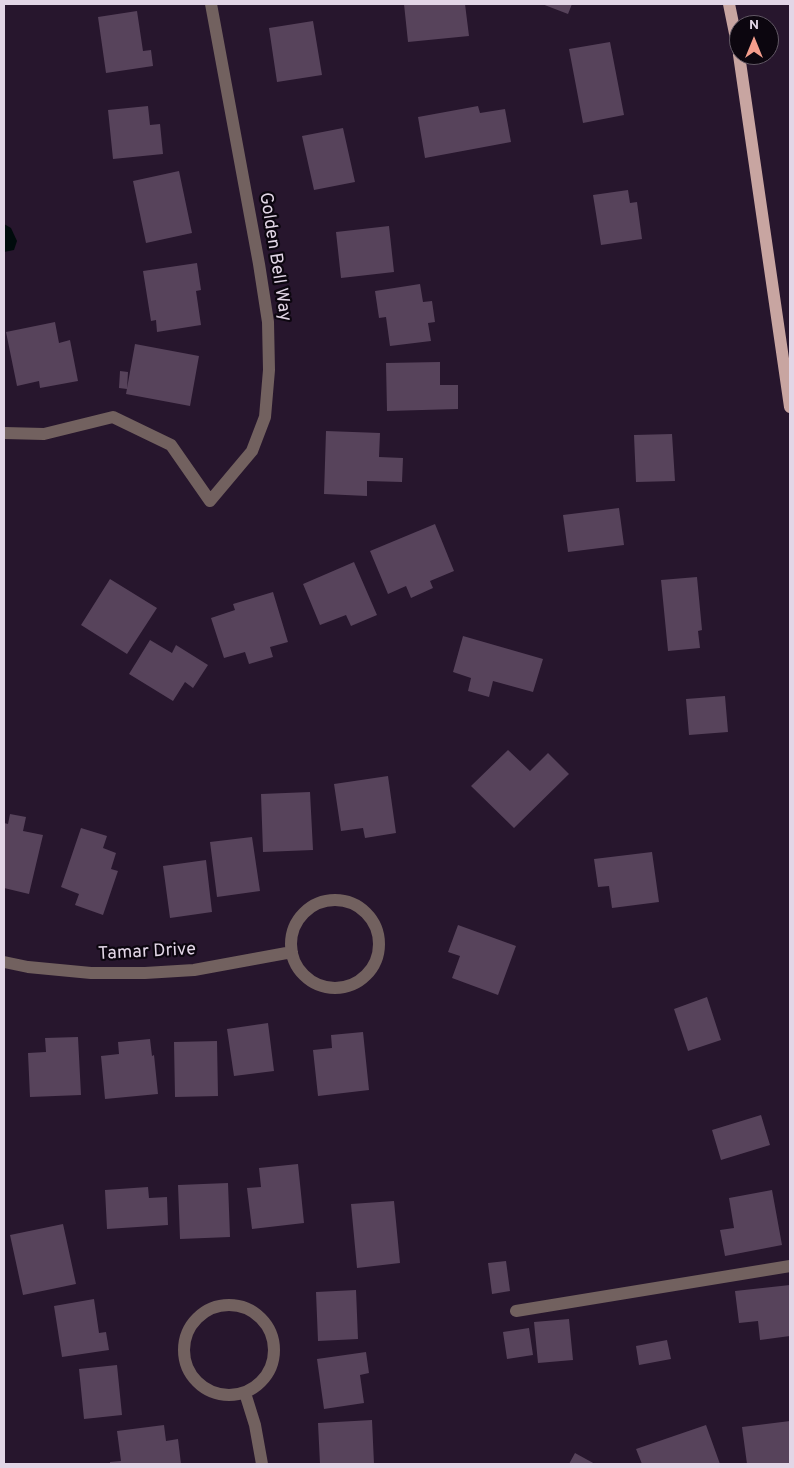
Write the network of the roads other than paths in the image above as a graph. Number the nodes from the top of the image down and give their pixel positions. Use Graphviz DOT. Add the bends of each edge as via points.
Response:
graph roads {
  1 [pos="211,4"];
  2 [pos="741,65"];
  3 [pos="785,335"];
  4 [pos="790,407"];
  5 [pos="4,433"];
  6 [pos="292,952"];
  7 [pos="4,962"];
  8 [pos="790,1266"];
  9 [pos="516,1311"];
  10 [pos="246,1392"];
  11 [pos="262,1464"];
  1 -- 5 [label="street, Golden Bell Way" via="268,322 269,370 265,417 252,451 210,501 171,445 113,417 44,434"];
  2 -- 3 [label="main road"];
  3 -- 4 [label="main road"];
  6 -- 6 [label="street" via="307,978 333,988 349,985 364,978 374,965 379,950 378,935 374,922 362,908 346,901 327,900 314,905 300,918 292,932"];
  6 -- 7 [label="street, Tamar Drive" via="194,970 145,973 91,973"];
  8 -- 9 [label="street"];
  10 -- 10 [label="street" via="262,1382 272,1365 275,1348 269,1327 256,1314 241,1306 222,1306 207,1311 187,1334 184,1348 188,1368 196,1381 209,1391 225,1395"];
  10 -- 11 [label="street"];
}
